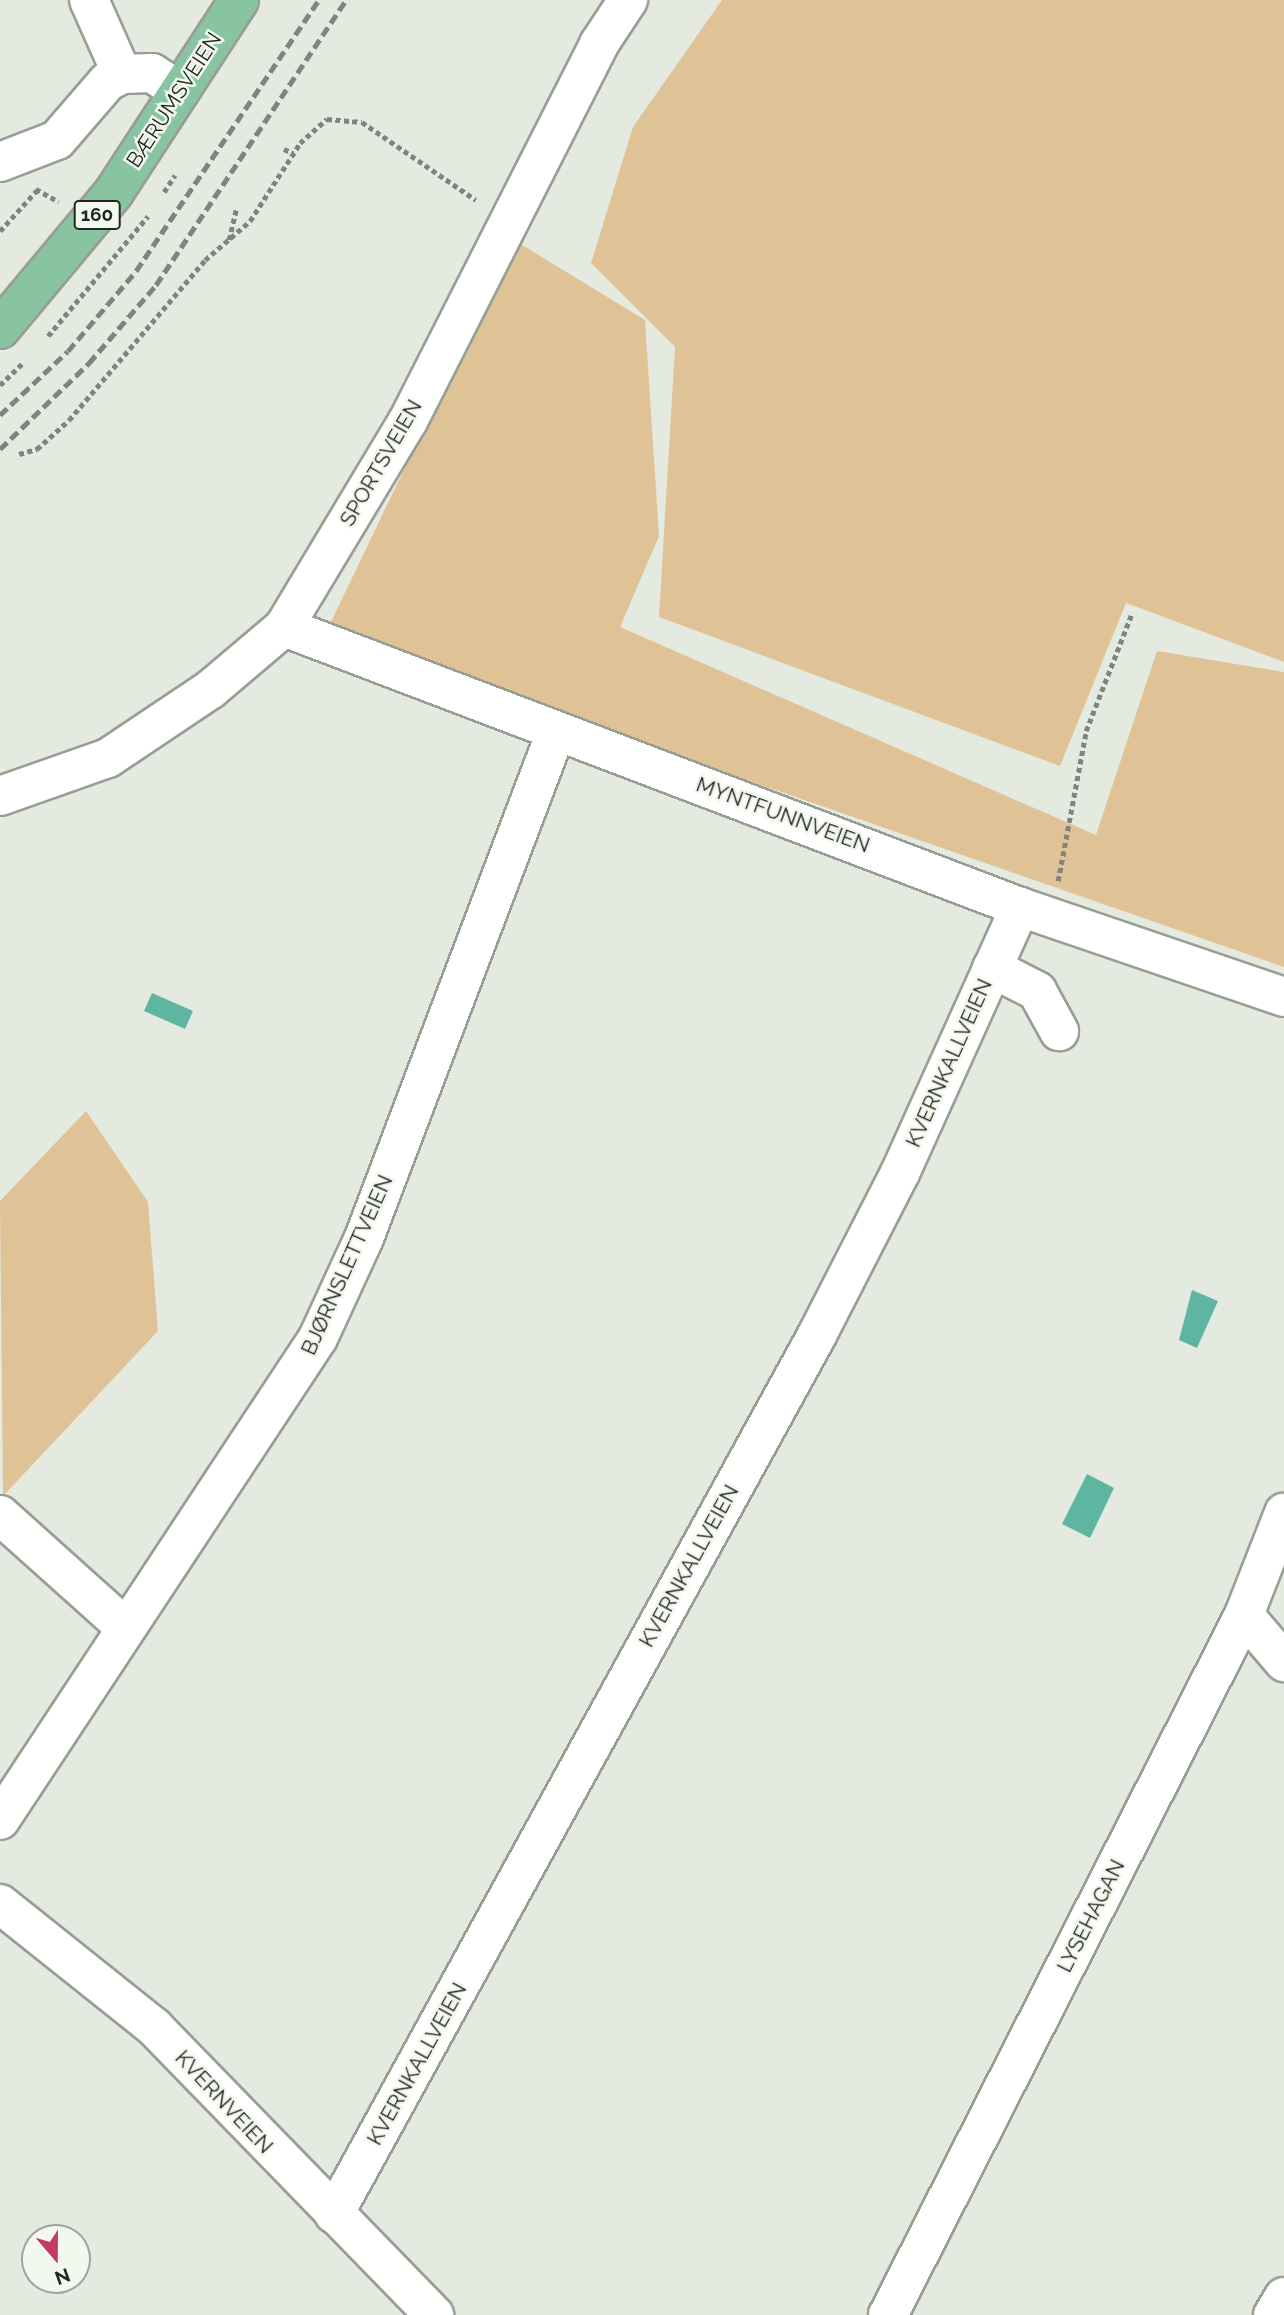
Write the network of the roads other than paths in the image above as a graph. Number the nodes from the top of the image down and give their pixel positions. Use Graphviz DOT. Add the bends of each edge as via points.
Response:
graph roads {
  1 [pos="89,0"];
  2 [pos="239,0"];
  3 [pos="628,0"];
  4 [pos="122,74"];
  5 [pos="180,91"];
  6 [pos="0,162"];
  7 [pos="0,329"];
  8 [pos="284,627"];
  9 [pos="556,732"];
  10 [pos="0,796"];
  11 [pos="1033,911"];
  12 [pos="992,968"];
  13 [pos="1284,998"];
  14 [pos="1059,1031"];
  15 [pos="1284,1513"];
  16 [pos="0,1515"];
  17 [pos="1244,1615"];
  18 [pos="125,1627"];
  19 [pos="1284,1662"];
  20 [pos="0,1820"];
  21 [pos="0,1904"];
  22 [pos="334,2214"];
  23 [pos="1284,2297"];
  24 [pos="435,2315"];
  25 [pos="888,2315"];
  26 [pos="1273,2315"];
  1 -- 4 [label="street"];
  2 -- 5 [label="main road, BÆRUMSVEIEN / 160"];
  3 -- 8 [label="street, SPORTSVEIEN" via="507,222 408,421"];
  4 -- 5 [label="street" via="152,73"];
  4 -- 6 [label="street" via="100,89 57,140"];
  5 -- 7 [label="main road, BÆRUMSVEIEN / 160" via="114,192"];
  8 -- 9 [label="street, MYNTFUNNVEIEN"];
  8 -- 10 [label="street, SPORTSVEIEN" via="211,689 108,758"];
  9 -- 11 [label="street, MYNTFUNNVEIEN"];
  9 -- 18 [label="street, BJØRNSLETTVEIEN" via="364,1238 318,1338"];
  11 -- 12 [label="street, KVERNKALLVEIEN"];
  11 -- 13 [label="street, MYNTFUNNVEIEN"];
  12 -- 14 [label="street" via="1037,991"];
  12 -- 22 [label="street, KVERNKALLVEIEN" via="900,1173 817,1335"];
  15 -- 17 [label="street, LYSEHAGAN"];
  16 -- 18 [label="street"];
  17 -- 19 [label="street"];
  17 -- 25 [label="street, LYSEHAGAN"];
  18 -- 20 [label="street, BJØRNSLETTVEIEN"];
  21 -- 22 [label="street, KVERNVEIEN" via="154,2027"];
  22 -- 24 [label="street, KVERNVEIEN"];
  23 -- 26 [label="street"];
}
